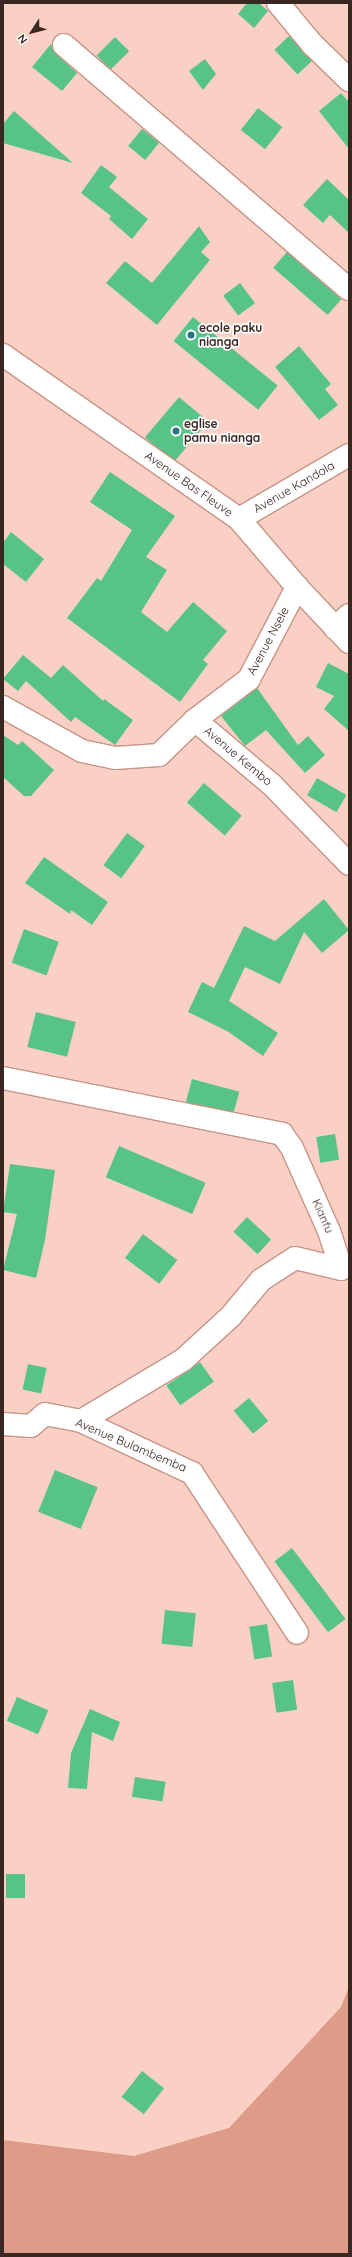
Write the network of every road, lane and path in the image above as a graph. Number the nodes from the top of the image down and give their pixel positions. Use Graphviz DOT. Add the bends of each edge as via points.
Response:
graph roads {
  1 [pos="278,3"];
  2 [pos="64,46"];
  3 [pos="349,80"];
  4 [pos="349,289"];
  5 [pos="3,355"];
  6 [pos="349,455"];
  7 [pos="239,519"];
  8 [pos="297,587"];
  9 [pos="344,628"];
  10 [pos="3,707"];
  11 [pos="195,720"];
  12 [pos="349,864"];
  13 [pos="3,1078"];
  14 [pos="345,1273"];
  15 [pos="81,1421"];
  16 [pos="3,1424"];
  17 [pos="297,1632"];
  1 -- 3 [label="street" via="312,44"];
  2 -- 4 [label="street"];
  5 -- 7 [label="street, Avenue Bas Fleuve"];
  6 -- 7 [label="street, Avenue Kandola"];
  7 -- 8 [label="street, Avenue Bas Fleuve"];
  8 -- 9 [label="street, Avenue Bas Fleuve"];
  8 -- 11 [label="street, Avenue Nsele" via="249,679"];
  10 -- 11 [label="street, Avenue Kembo" via="82,751 115,758 159,755"];
  11 -- 12 [label="street, Avenue Kembo" via="272,785"];
  13 -- 14 [label="street, Kianfu" via="282,1134 292,1148 330,1231"];
  14 -- 15 [label="street, Kianfu" via="295,1258 261,1280 231,1316 184,1360"];
  15 -- 16 [label="street, Avenue Bulambemba" via="44,1414 31,1426"];
  15 -- 17 [label="street, Avenue Bulambemba" via="192,1473"];
}
